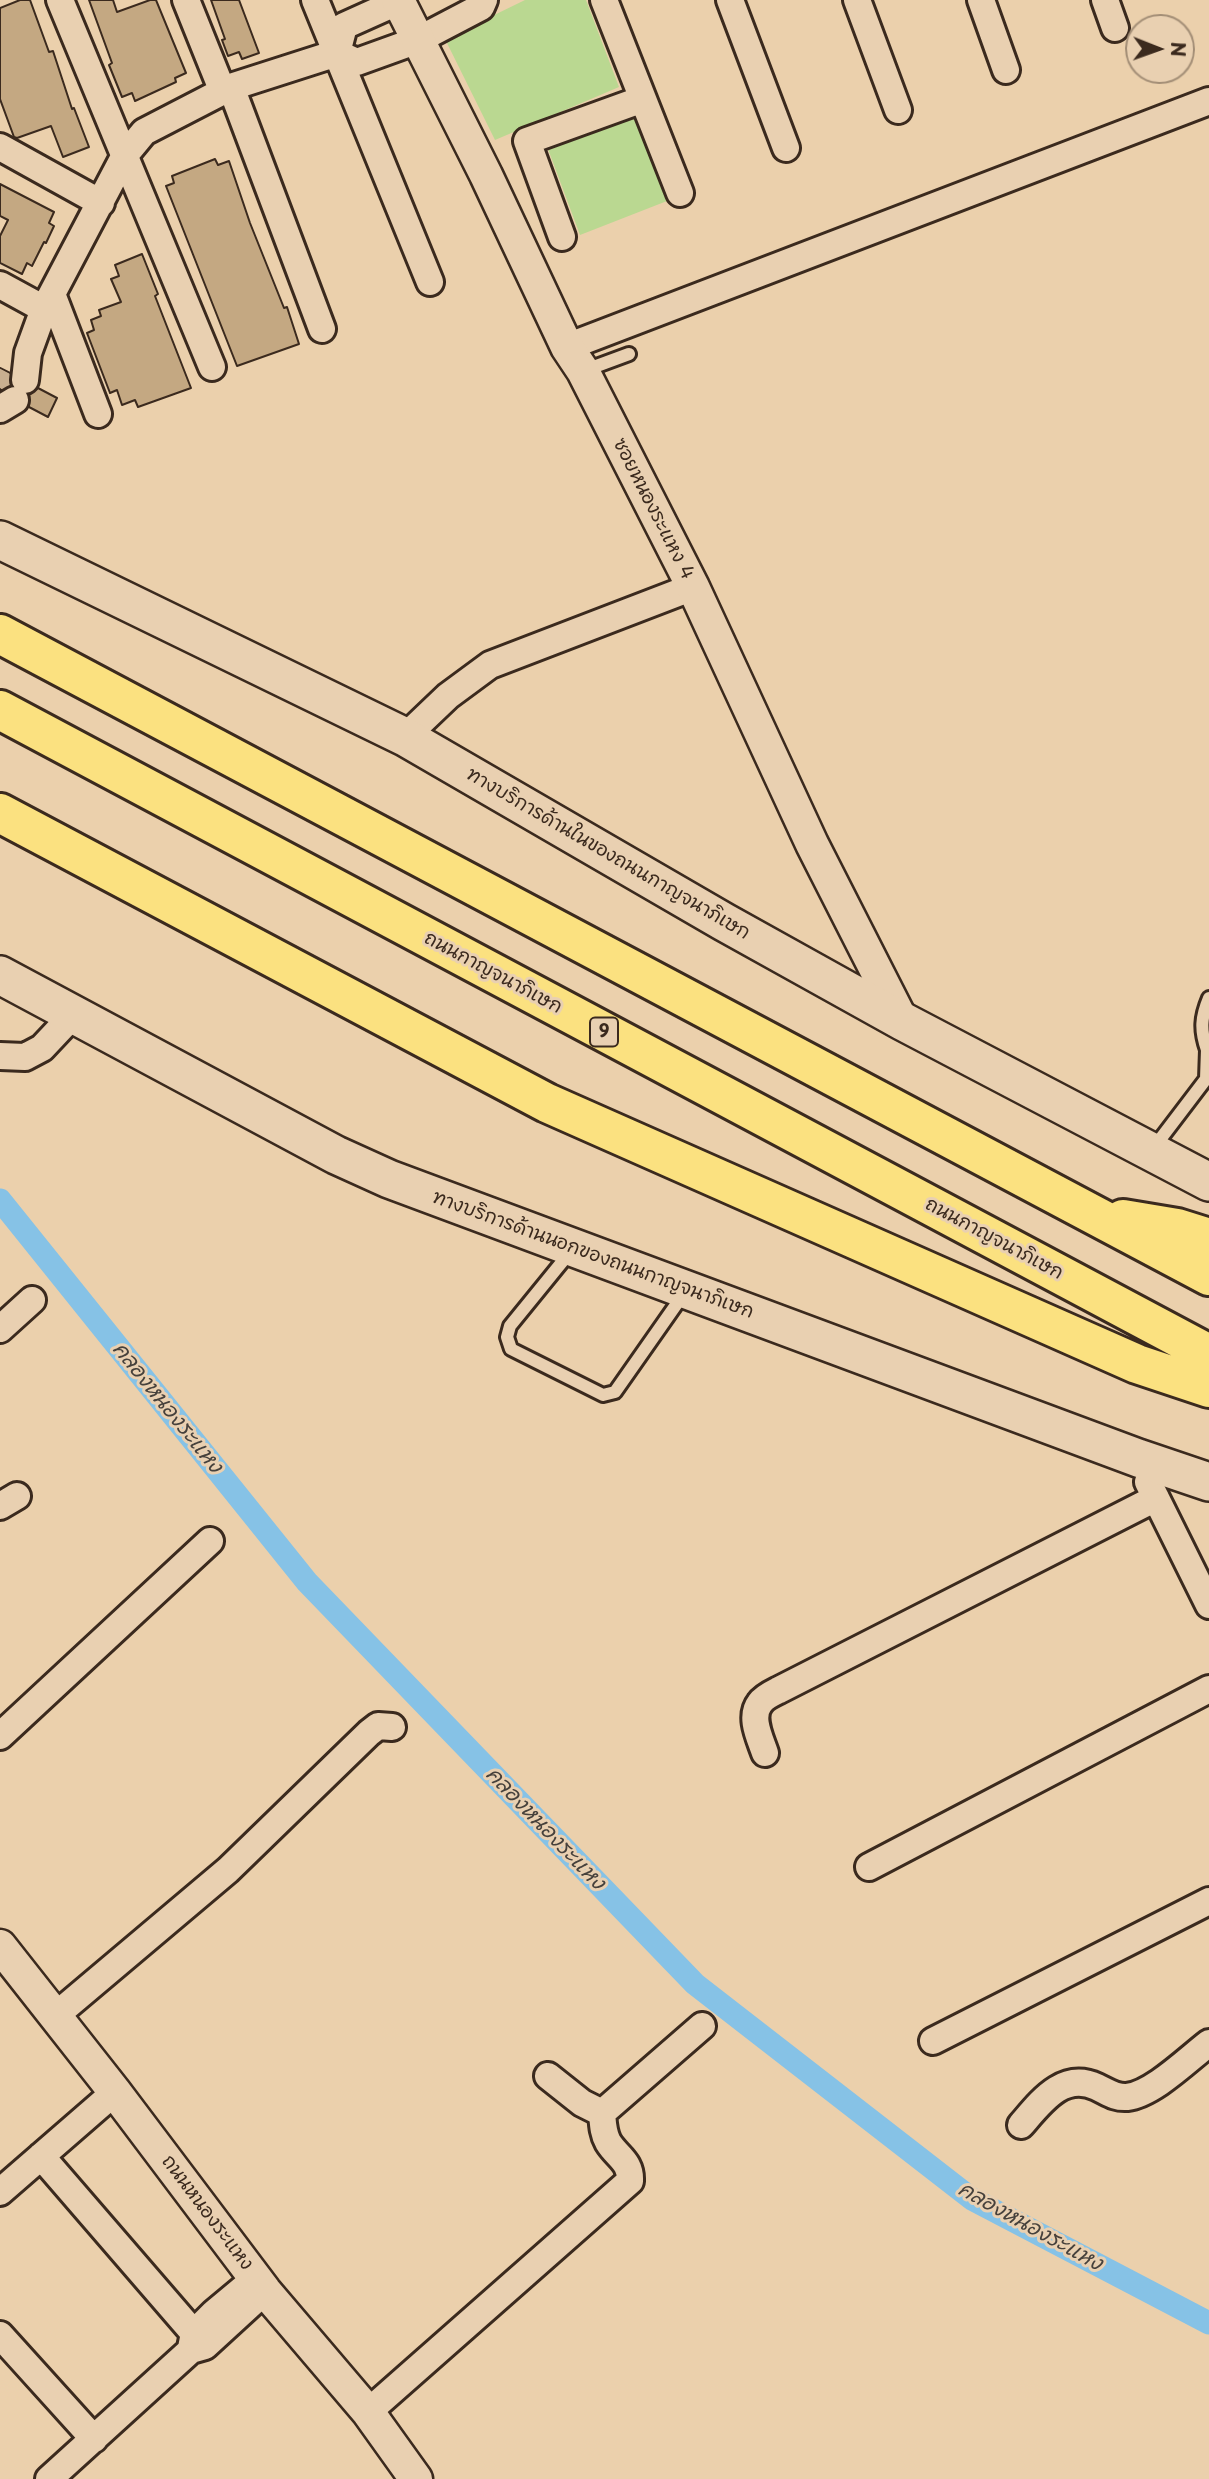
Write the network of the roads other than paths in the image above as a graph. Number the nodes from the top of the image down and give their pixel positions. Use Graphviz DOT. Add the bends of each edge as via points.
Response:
graph roads {
  1 [pos="60,0"];
  2 [pos="186,0"];
  3 [pos="314,0"];
  4 [pos="484,0"];
  5 [pos="604,0"];
  6 [pos="730,0"];
  7 [pos="858,0"];
  8 [pos="981,0"];
  9 [pos="1105,0"];
  10 [pos="400,1"];
  11 [pos="1115,28"];
  12 [pos="418,40"];
  13 [pos="337,53"];
  14 [pos="1006,70"];
  15 [pos="227,90"];
  16 [pos="643,99"];
  17 [pos="1209,101"];
  18 [pos="898,110"];
  19 [pos="0,147"];
  20 [pos="786,148"];
  21 [pos="125,155"];
  22 [pos="680,193"];
  23 [pos="100,203"];
  24 [pos="562,237"];
  25 [pos="430,282"];
  26 [pos="0,285"];
  27 [pos="48,301"];
  28 [pos="322,328"];
  29 [pos="629,354"];
  30 [pos="575,359"];
  31 [pos="212,367"];
  32 [pos="12,391"];
  33 [pos="98,414"];
  34 [pos="0,540"];
  35 [pos="693,587"];
  36 [pos="0,634"];
  37 [pos="0,710"];
  38 [pos="405,737"];
  39 [pos="0,813"];
  40 [pos="0,975"];
  41 [pos="1209,998"];
  42 [pos="74,1014"];
  43 [pos="902,1021"];
  44 [pos="1208,1048"];
  45 [pos="0,1056"];
  46 [pos="1208,1079"];
  47 [pos="1152,1151"];
  48 [pos="1209,1182"];
  49 [pos="1093,1215"];
  50 [pos="1209,1238"];
  51 [pos="574,1248"];
  52 [pos="1209,1276"];
  53 [pos="686,1290"];
  54 [pos="32,1300"];
  55 [pos="0,1329"];
  56 [pos="1209,1354"];
  57 [pos="1209,1388"];
  58 [pos="1138,1458"];
  59 [pos="1209,1482"];
  60 [pos="1156,1498"];
  61 [pos="210,1542"];
  62 [pos="1209,1605"];
  63 [pos="1209,1689"];
  64 [pos="392,1727"];
  65 [pos="0,1736"];
  66 [pos="765,1753"];
  67 [pos="869,1867"];
  68 [pos="1209,1901"];
  69 [pos="0,1946"];
  70 [pos="55,2017"];
  71 [pos="702,2026"];
  72 [pos="933,2041"];
  73 [pos="1209,2043"];
  74 [pos="548,2076"];
  75 [pos="115,2092"];
  76 [pos="602,2113"];
  77 [pos="1021,2125"];
  78 [pos="41,2156"];
  79 [pos="0,2192"];
  80 [pos="261,2285"];
  81 [pos="0,2335"];
  82 [pos="197,2343"];
  83 [pos="368,2412"];
  84 [pos="94,2439"];
  85 [pos="49,2479"];
  86 [pos="416,2479"];
  1 -- 21 [label="street"];
  2 -- 15 [label="street"];
  3 -- 13 [label="street"];
  4 -- 12 [label="street" via="481,7"];
  5 -- 16 [label="street"];
  6 -- 20 [label="street"];
  7 -- 18 [label="street"];
  8 -- 14 [label="street"];
  9 -- 11 [label="street"];
  10 -- 12 [label="street, ซอยหนองระแหง 4"];
  10 -- 13 [label="street" via="344,26"];
  12 -- 13 [label="street" via="357,62"];
  12 -- 30 [label="street, ซอยหนองระแหง 4"];
  13 -- 15 [label="street"];
  13 -- 25 [label="street"];
  15 -- 21 [label="street" via="144,132"];
  15 -- 28 [label="street"];
  16 -- 22 [label="street"];
  16 -- 24 [label="street" via="527,141"];
  17 -- 30 [label="street"];
  19 -- 23 [label="street"];
  21 -- 23 [label="street"];
  21 -- 31 [label="street"];
  23 -- 27 [label="street"];
  26 -- 27 [label="street"];
  27 -- 32 [label="street"];
  27 -- 33 [label="street"];
  29 -- 30 [label="lane"];
  30 -- 35 [label="street, ซอยหนองระแหง 4"];
  34 -- 38 [label="main road, ทางบริการด้านในของถนนกาญจนาภิเษก"];
  35 -- 38 [label="street" via="491,665 448,696"];
  35 -- 43 [label="street, ซอยหนองระแหง 4" via="812,844"];
  36 -- 49 [label="highway"];
  37 -- 56 [label="highway, ถนนกาญจนาภิเษก / 9"];
  38 -- 43 [label="main road, ทางบริการด้านในของถนนกาญจนาภิเษก"];
  39 -- 57 [label="highway" via="547,1103 1137,1364"];
  40 -- 42 [label="main road, ทางบริการด้านนอกของถนนกาญจนาภิเษก"];
  41 -- 44 [label="lane" via="1201,1021"];
  42 -- 45 [label="street" via="42,1048 25,1057"];
  42 -- 51 [label="main road, ทางบริการด้านนอกของถนนกาญจนาภิเษก" via="346,1160"];
  43 -- 47 [label="main road, ทางบริการด้านในของถนนกาญจนาภิเษก"];
  44 -- 46 [label="lane"];
  46 -- 47 [label="lane"];
  47 -- 48 [label="main road, ทางบริการด้านในของถนนกาญจนาภิเษก"];
  49 -- 50 [label="highway" via="1177,1228"];
  49 -- 52 [label="highway"];
  51 -- 53 [label="main road, ทางบริการด้านนอกของถนนกาญจนาภิเษก"];
  51 -- 53 [label="lane" via="510,1326 507,1337 511,1349 603,1395 615,1392"];
  53 -- 58 [label="main road, ทางบริการด้านนอกของถนนกาญจนาภิเษก"];
  54 -- 55 [label="street"];
  58 -- 59 [label="main road, ทางบริการด้านนอกของถนนกาญจนาภิเษก"];
  58 -- 60 [label="street"];
  60 -- 62 [label="street"];
  60 -- 66 [label="street" via="760,1702 755,1713"];
  61 -- 65 [label="street"];
  63 -- 67 [label="street"];
  64 -- 70 [label="street" via="378,1726 369,1733 228,1870"];
  68 -- 72 [label="street"];
  69 -- 70 [label="street, ถนนหนองระแหง"];
  70 -- 75 [label="street, ถนนหนองระแหง"];
  71 -- 76 [label="street"];
  73 -- 77 [label="street" via="1166,2077 1130,2096 1116,2097 1087,2082 1058,2088"];
  74 -- 76 [label="street"];
  75 -- 78 [label="street"];
  75 -- 80 [label="street, ถนนหนองระแหง"];
  76 -- 83 [label="street" via="603,2132 625,2161 630,2181"];
  78 -- 79 [label="street"];
  78 -- 82 [label="street"];
  80 -- 82 [label="street"];
  80 -- 83 [label="street, ถนนหนองระแหง"];
  81 -- 84 [label="street"];
  82 -- 84 [label="street"];
  83 -- 86 [label="street, ถนนหนองระแหง"];
  84 -- 85 [label="street"];
}
